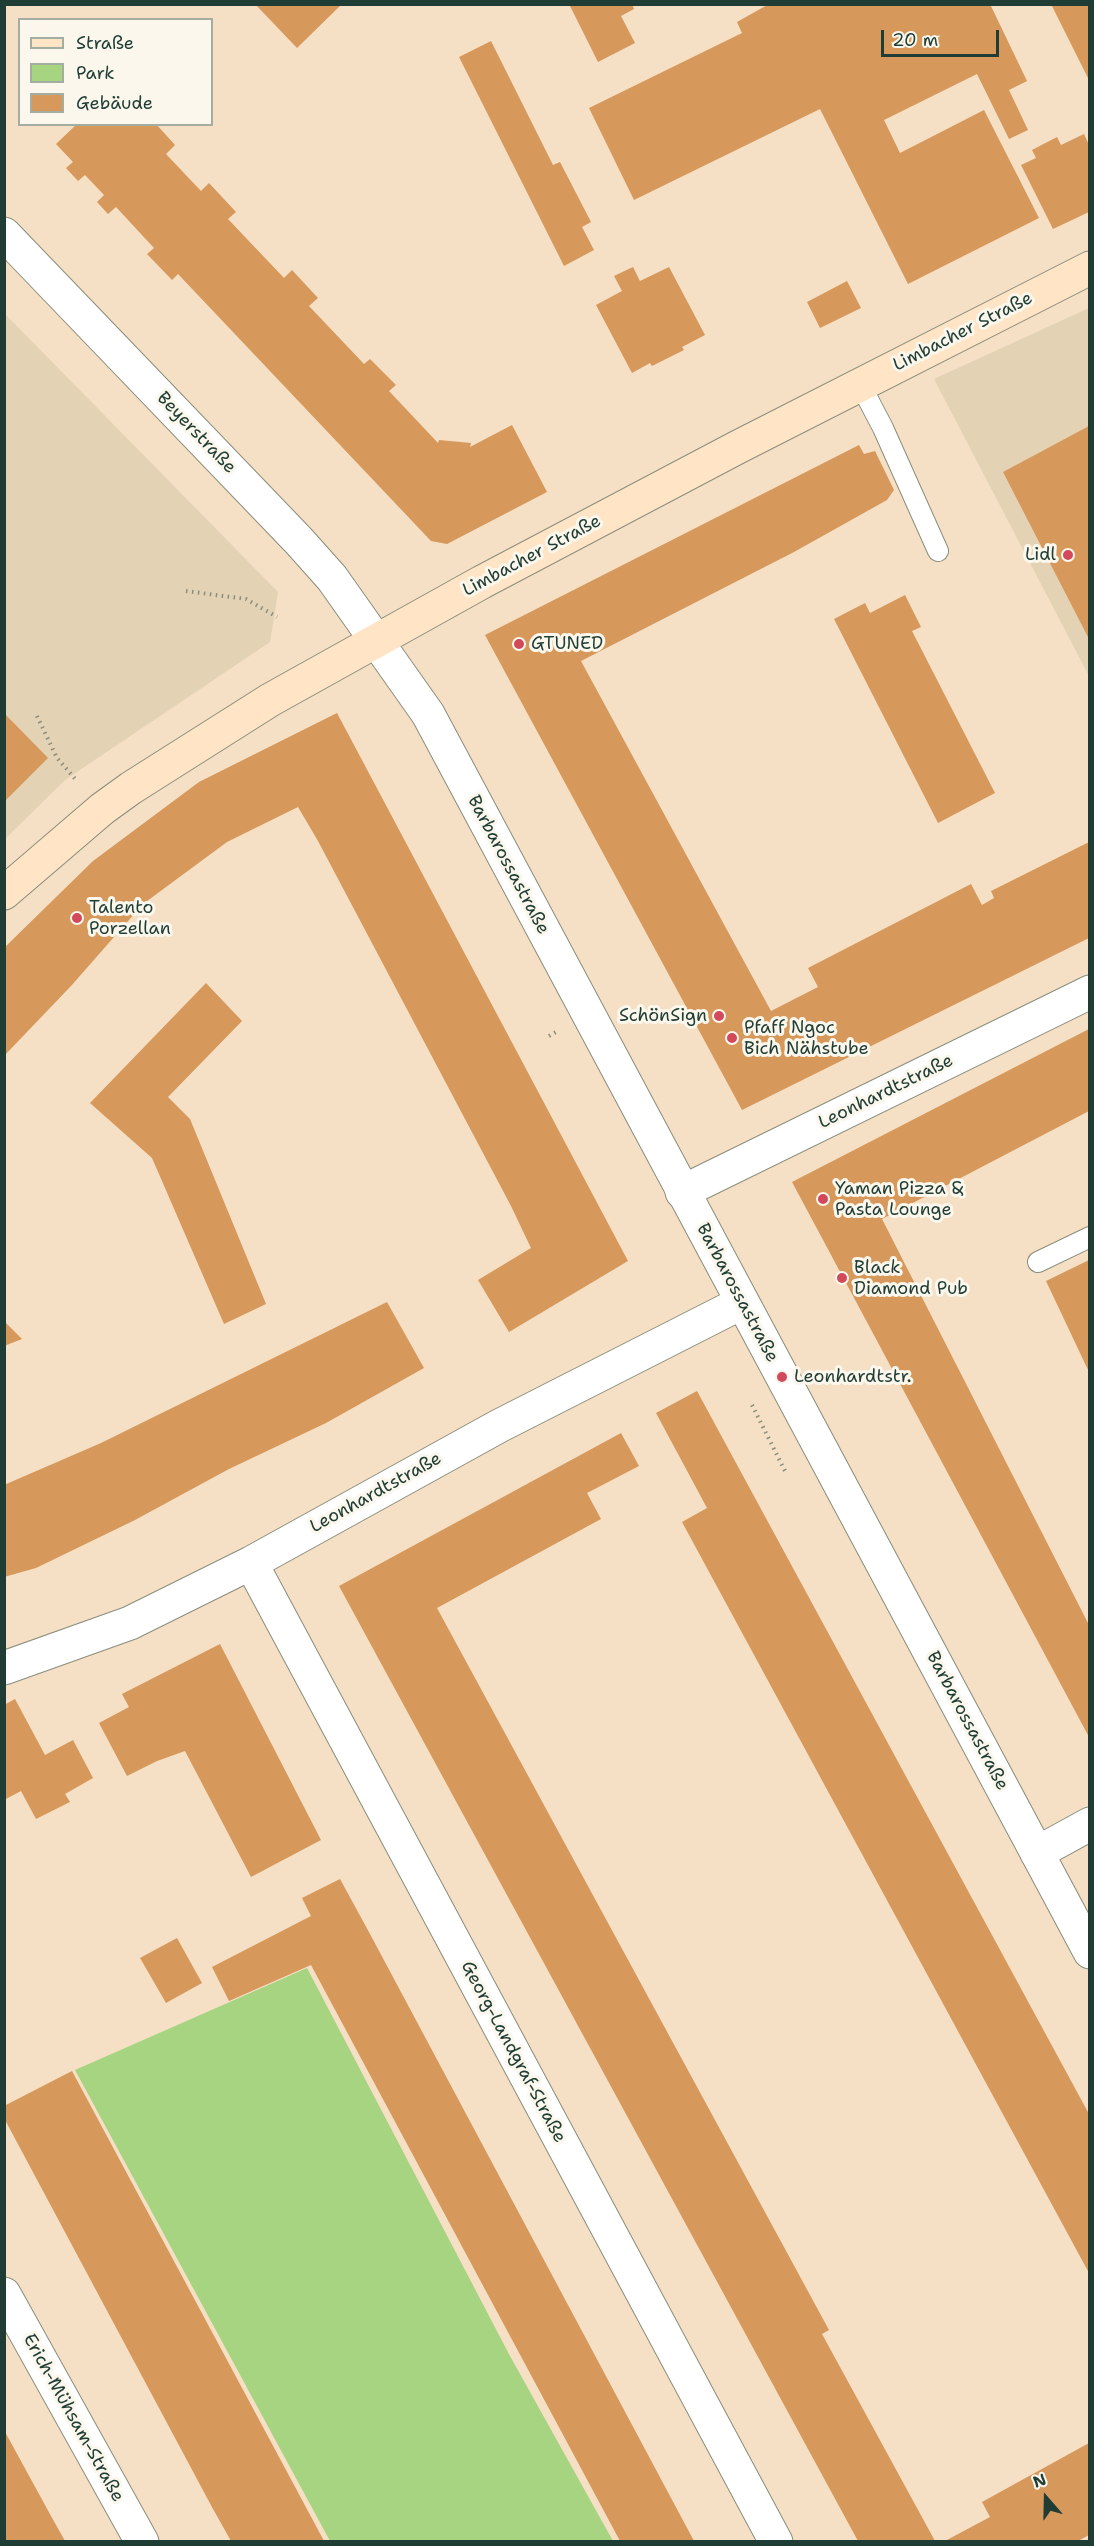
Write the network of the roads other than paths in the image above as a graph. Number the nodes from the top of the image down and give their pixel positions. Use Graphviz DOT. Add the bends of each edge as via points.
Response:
graph roads {
  1 [pos="7,243"];
  2 [pos="1089,268"];
  3 [pos="860,384"];
  4 [pos="938,551"];
  5 [pos="375,641"];
  6 [pos="4,893"];
  7 [pos="1089,992"];
  8 [pos="682,1192"];
  9 [pos="1089,1237"];
  10 [pos="1038,1262"];
  11 [pos="741,1303"];
  12 [pos="250,1563"];
  13 [pos="4,1668"];
  14 [pos="1089,1824"];
  15 [pos="1037,1853"];
  16 [pos="1089,1952"];
  17 [pos="4,2294"];
  18 [pos="142,2541"];
  19 [pos="776,2541"];
  1 -- 5 [label="street, Beyerstraße" via="299,540 332,578"];
  2 -- 3 [label="main road, Limbacher Straße"];
  3 -- 4 [label="lane"];
  3 -- 5 [label="main road, Limbacher Straße"];
  5 -- 6 [label="main road, Limbacher Straße" via="270,700 131,788 67,837"];
  5 -- 8 [label="street, Barbarossastraße" via="428,714"];
  7 -- 8 [label="street, Leonhardtstraße"];
  8 -- 11 [label="street, Barbarossastraße"];
  9 -- 10 [label="lane"];
  11 -- 12 [label="street, Leonhardtstraße" via="499,1426"];
  11 -- 15 [label="street, Barbarossastraße"];
  12 -- 13 [label="street, Leonhardtstraße" via="130,1623"];
  12 -- 19 [label="street, Georg-Landgraf-Straße"];
  14 -- 15 [label="street"];
  15 -- 16 [label="street, Barbarossastraße"];
  17 -- 18 [label="street, Erich-Mühsam-Straße"];
}
